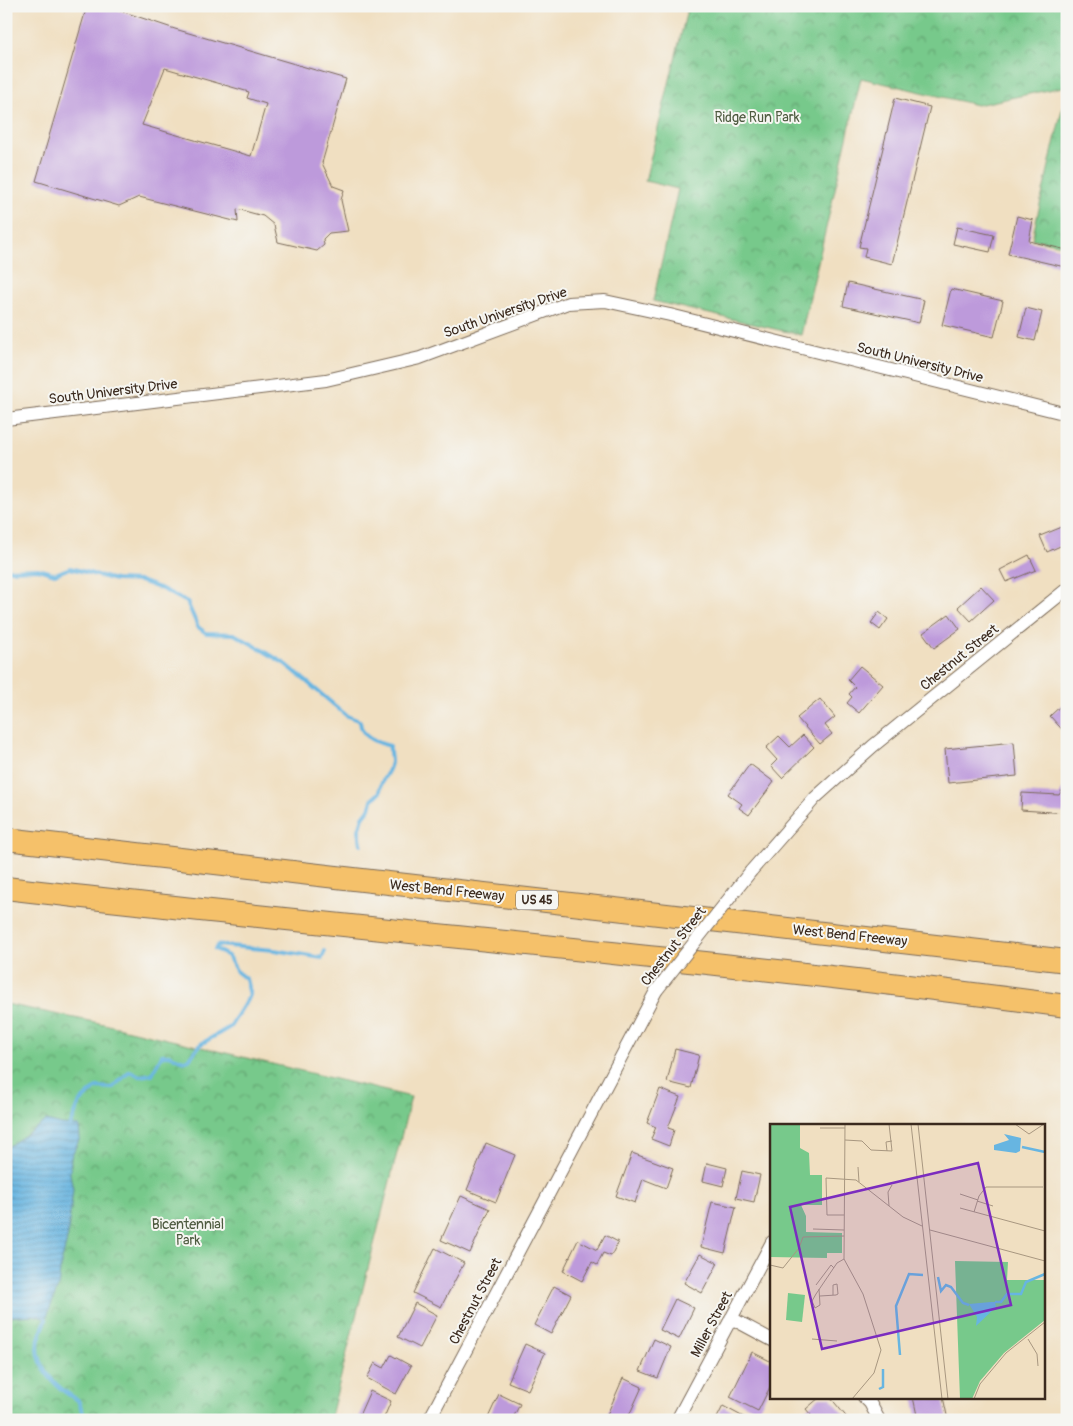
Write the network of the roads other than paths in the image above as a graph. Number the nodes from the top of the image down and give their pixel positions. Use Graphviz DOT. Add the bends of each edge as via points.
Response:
graph roads {
  1 [pos="1067,414"];
  2 [pos="6,419"];
  3 [pos="1067,589"];
  4 [pos="6,839"];
  5 [pos="6,888"];
  6 [pos="1067,961"];
  7 [pos="1067,1006"];
  8 [pos="770,1246"];
  9 [pos="731,1318"];
  10 [pos="770,1339"];
  11 [pos="865,1398"];
  12 [pos="430,1420"];
  13 [pos="676,1420"];
  14 [pos="879,1420"];
  1 -- 2 [label="street, South University Drive" via="605,301 568,303 420,358 326,380"];
  3 -- 12 [label="street, Chestnut Street, bridge" via="873,746 815,798 751,871 656,991"];
  4 -- 6 [label="highway, West Bend Freeway / US 45"];
  5 -- 7 [label="highway" via="177,909 894,983"];
  8 -- 9 [label="street, Miller Street"];
  9 -- 10 [label="street"];
  9 -- 13 [label="street, Miller Street"];
  11 -- 14 [label="street"];
}
